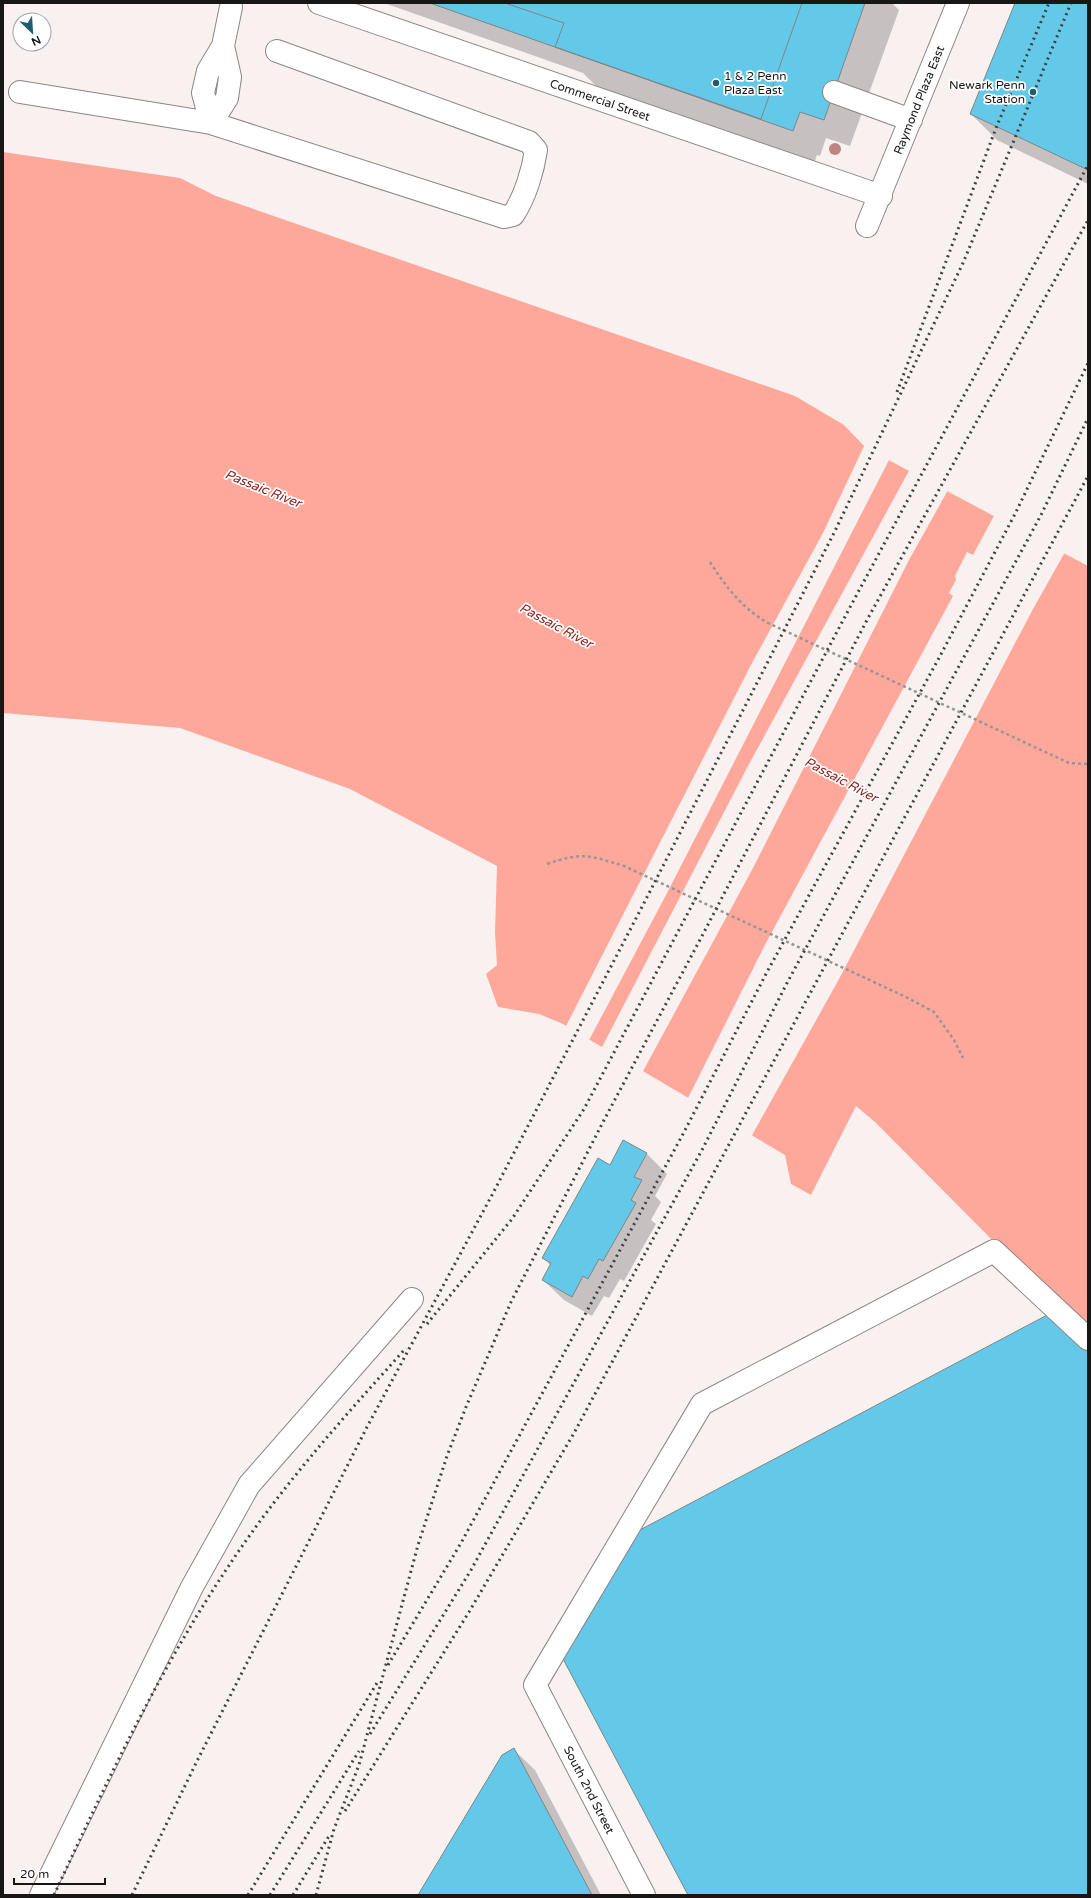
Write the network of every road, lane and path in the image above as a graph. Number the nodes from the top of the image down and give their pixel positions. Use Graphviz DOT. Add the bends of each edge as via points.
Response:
graph roads {
  1 [pos="319,3"];
  2 [pos="958,3"];
  3 [pos="227,4"];
  4 [pos="277,51"];
  5 [pos="20,92"];
  6 [pos="834,92"];
  7 [pos="911,120"];
  8 [pos="211,122"];
  9 [pos="880,196"];
  10 [pos="867,226"];
  11 [pos="710,562"];
  12 [pos="1088,764"];
  13 [pos="547,864"];
  14 [pos="963,1058"];
  15 [pos="412,1299"];
  16 [pos="1088,1339"];
  17 [pos="41,1895"];
  18 [pos="644,1895"];
  1 -- 9 [label="street, Commercial Street"];
  2 -- 7 [label="street, Raymond Plaza East"];
  3 -- 8 [label="street" via="223,46 230,77 227,98"];
  4 -- 8 [label="street" via="529,142 536,150 534,162 519,206 513,215 504,218"];
  5 -- 8 [label="street"];
  6 -- 7 [label="street"];
  7 -- 9 [label="street, Raymond Plaza East"];
  9 -- 10 [label="street, Raymond Plaza East"];
  11 -- 12 [label="path" via="735,598 754,615 768,623 1069,763"];
  13 -- 14 [label="path" via="573,856 590,856 624,866 906,997 934,1012"];
  15 -- 17 [label="street" via="248,1485 192,1587"];
  16 -- 18 [label="street, South 2nd Street" via="994,1251 702,1404 535,1685"];
}
